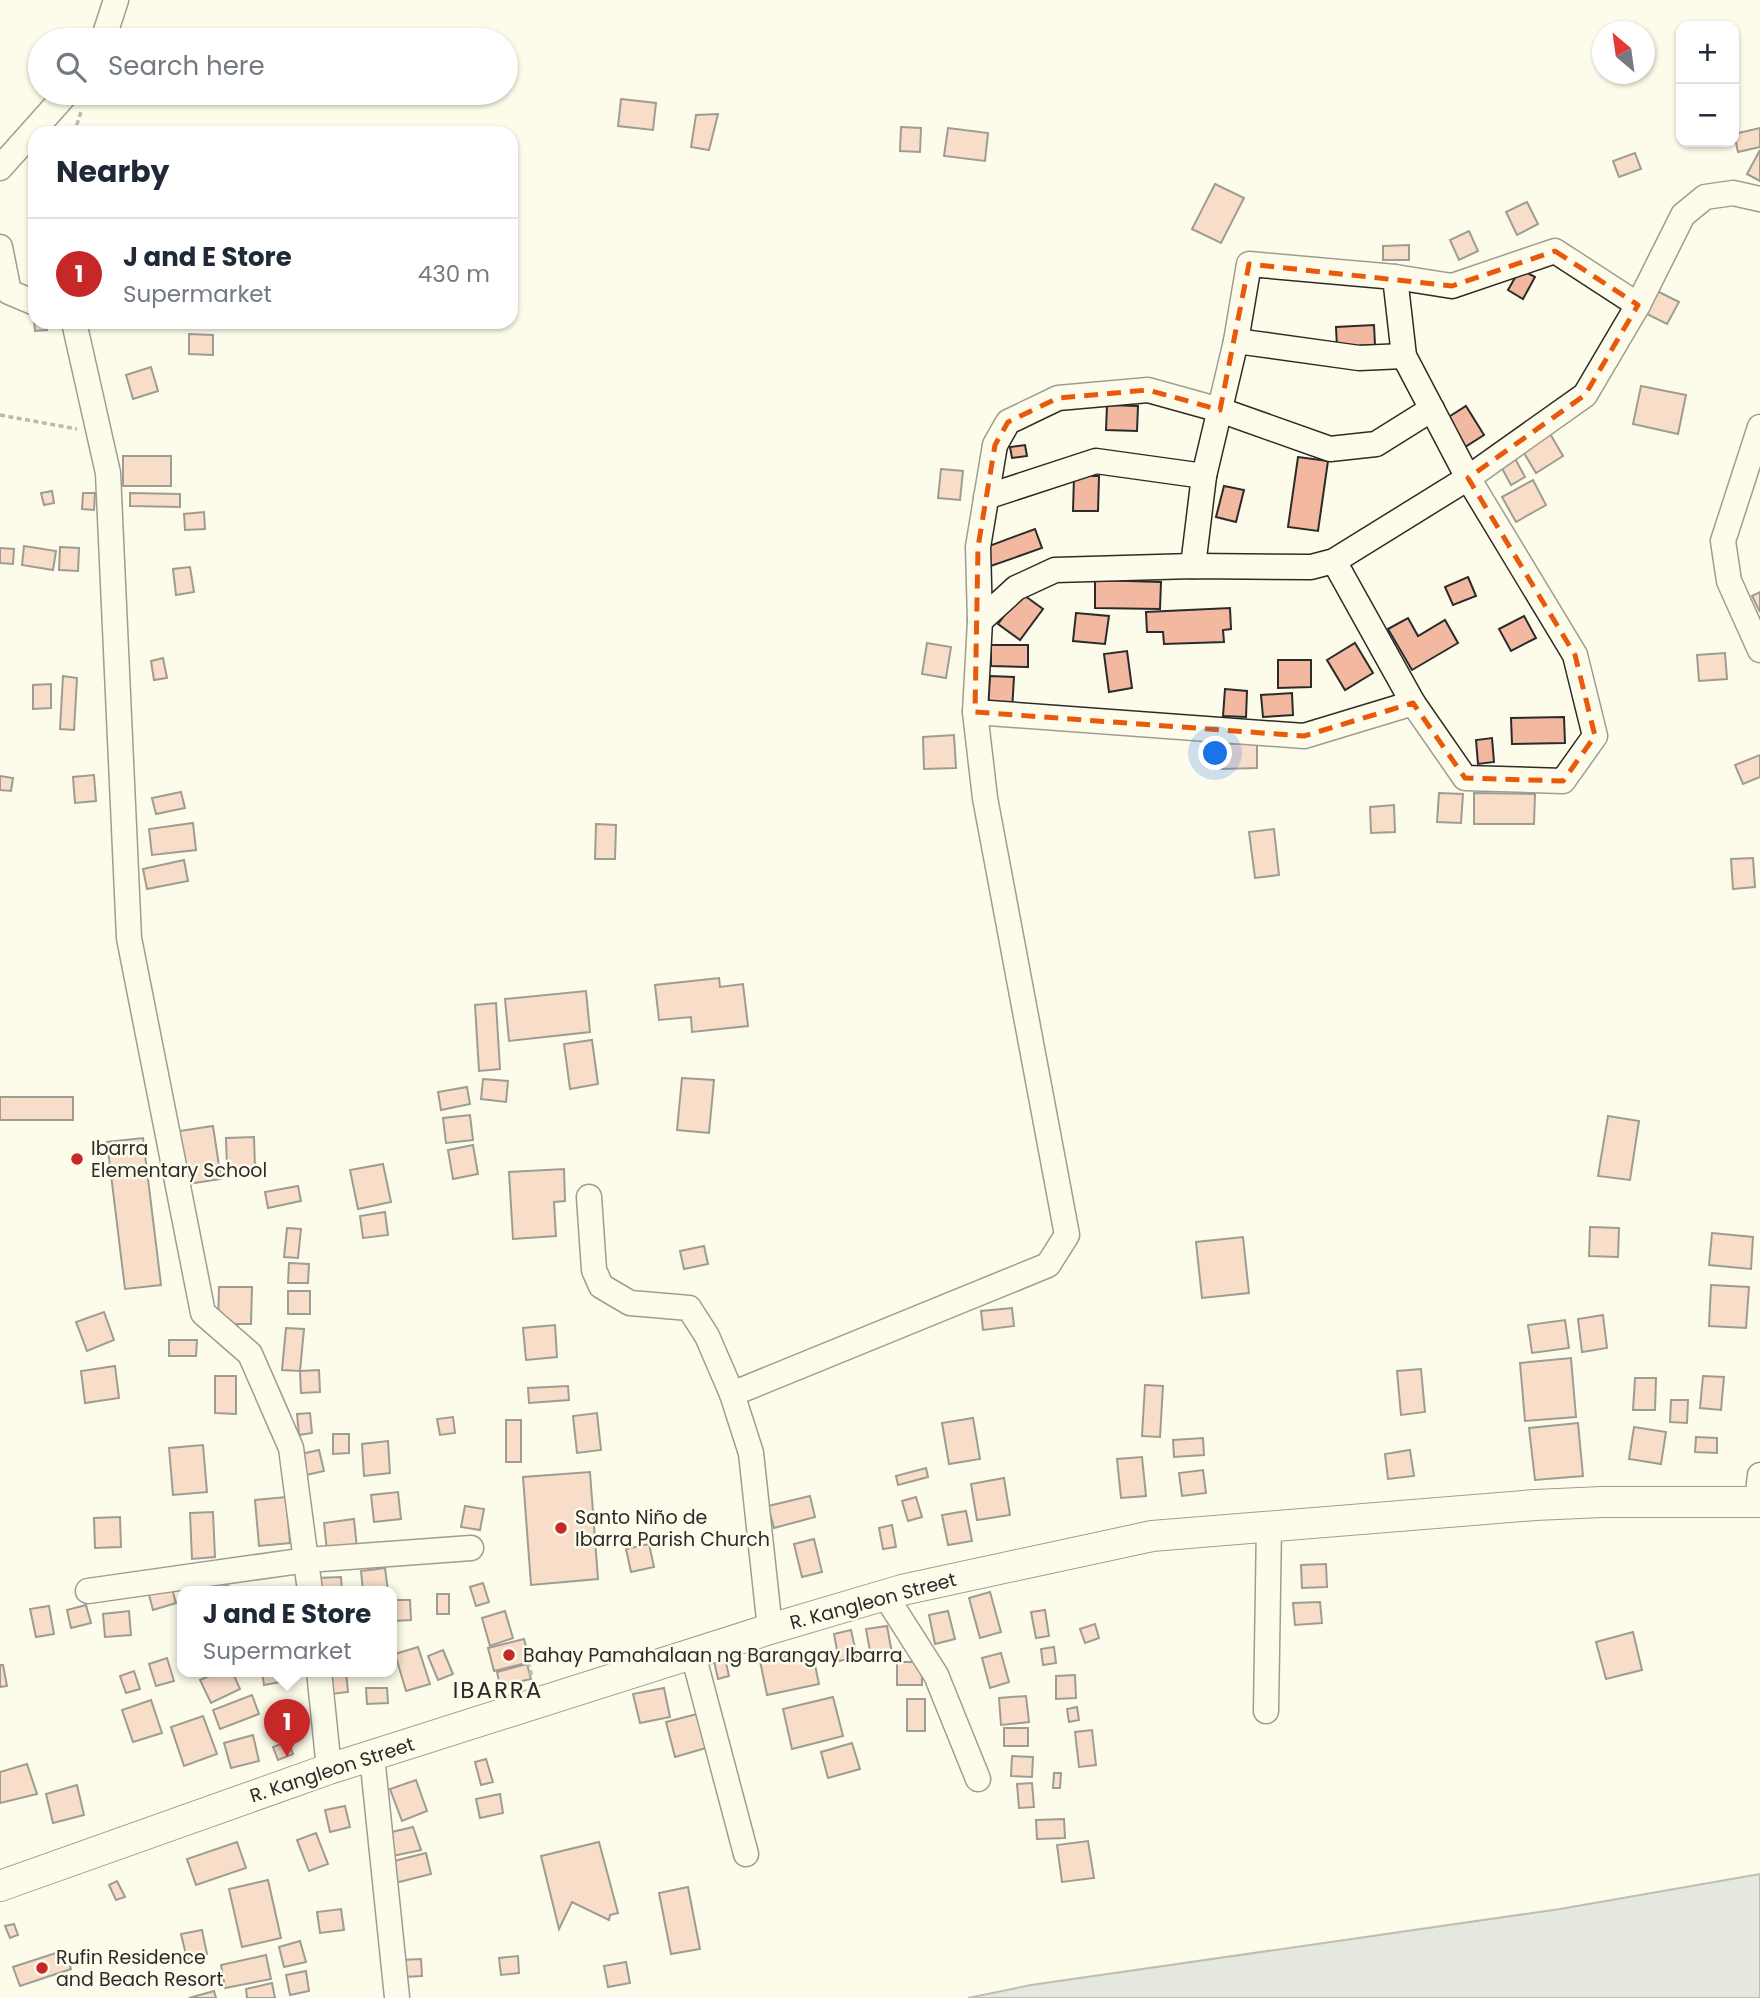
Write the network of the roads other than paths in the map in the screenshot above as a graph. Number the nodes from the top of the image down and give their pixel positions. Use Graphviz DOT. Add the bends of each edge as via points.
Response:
graph roads {
  1 [pos="116,0"];
  2 [pos="107,28"];
  3 [pos="56,105"];
  4 [pos="38,126"];
  5 [pos="28,137"];
  6 [pos="0,168"];
  7 [pos="1760,199"];
  8 [pos="0,247"];
  9 [pos="1395,277"];
  10 [pos="28,300"];
  11 [pos="1638,305"];
  12 [pos="76,329"];
  13 [pos="1236,341"];
  14 [pos="1404,356"];
  15 [pos="1220,410"];
  16 [pos="1432,410"];
  17 [pos="1760,427"];
  18 [pos="1204,475"];
  19 [pos="1468,478"];
  20 [pos="986,497"];
  21 [pos="1334,561"];
  22 [pos="1194,566"];
  23 [pos="980,621"];
  24 [pos="1760,650"];
  25 [pos="1413,702"];
  26 [pos="975,712"];
  27 [pos="589,1197"];
  28 [pos="733,1394"];
  29 [pos="1759,1493"];
  30 [pos="1269,1526"];
  31 [pos="471,1548"];
  32 [pos="307,1560"];
  33 [pos="310,1586"];
  34 [pos="88,1591"];
  35 [pos="885,1595"];
  36 [pos="770,1629"];
  37 [pos="693,1654"];
  38 [pos="320,1677"];
  39 [pos="1266,1711"];
  40 [pos="372,1756"];
  41 [pos="329,1769"];
  42 [pos="978,1779"];
  43 [pos="746,1854"];
  44 [pos="0,1885"];
  45 [pos="397,1997"];
  1 -- 2 [label="street"];
  3 -- 4 [label="street"];
  5 -- 6 [label="street"];
  7 -- 11 [label="street" via="1733,193 1705,197 1683,215"];
  8 -- 10 [label="street" via="9,292"];
  9 -- 11 [label="street" via="1452,286 1555,251"];
  9 -- 13 [label="street" via="1249,264"];
  9 -- 14 [label="street"];
  11 -- 19 [label="street" via="1585,394"];
  12 -- 32 [label="street" via="108,473 129,938 203,1313 250,1354 291,1448"];
  13 -- 14 [label="street" via="1359,358"];
  13 -- 15 [label="street"];
  14 -- 16 [label="street"];
  15 -- 16 [label="street" via="1330,449 1376,444"];
  15 -- 18 [label="street"];
  15 -- 20 [label="street" via="1148,390 1058,398 1008,422 995,445"];
  16 -- 19 [label="street"];
  17 -- 24 [label="street" via="1723,541 1729,581"];
  18 -- 20 [label="street" via="1097,461"];
  18 -- 22 [label="street"];
  19 -- 21 [label="street"];
  19 -- 25 [label="street" via="1575,655 1595,736 1563,781 1465,778"];
  20 -- 23 [label="street" via="978,547"];
  21 -- 22 [label="street" via="1311,567"];
  21 -- 25 [label="street"];
  22 -- 23 [label="street" via="1055,570 1016,588"];
  23 -- 26 [label="street"];
  25 -- 26 [label="street" via="1304,736"];
  26 -- 28 [label="street" via="985,798 1067,1235 1048,1265"];
  27 -- 28 [label="street" via="594,1270 601,1286 630,1303 689,1308"];
  28 -- 36 [label="street" via="751,1453"];
  29 -- 30 [label="main road, R. Kangleon Street"];
  30 -- 35 [label="main road, R. Kangleon Street" via="1152,1536"];
  30 -- 39 [label="street"];
  31 -- 32 [label="street"];
  32 -- 33 [label="street"];
  32 -- 34 [label="street"];
  35 -- 36 [label="main road, R. Kangleon Street"];
  35 -- 42 [label="street" via="936,1675"];
  36 -- 37 [label="main road, R. Kangleon Street"];
  37 -- 40 [label="main road, R. Kangleon Street"];
  37 -- 43 [label="street"];
  38 -- 41 [label="street"];
  40 -- 41 [label="main road, R. Kangleon Street"];
  40 -- 45 [label="street"];
  41 -- 44 [label="main road, R. Kangleon Street"];
}
